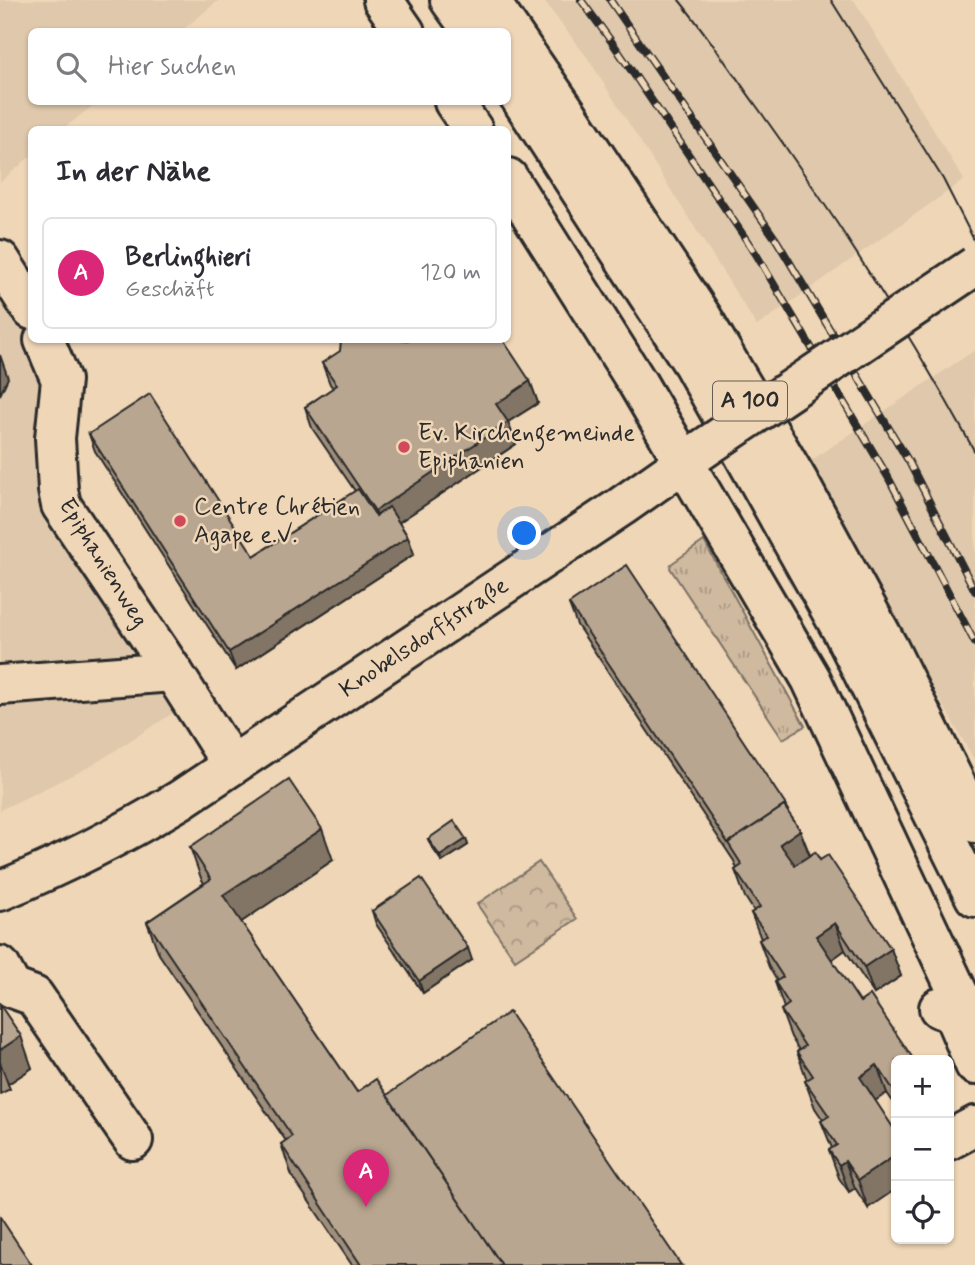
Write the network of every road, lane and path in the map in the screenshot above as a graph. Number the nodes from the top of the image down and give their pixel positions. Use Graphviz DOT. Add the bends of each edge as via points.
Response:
graph roads {
  1 [pos="383,0"];
  2 [pos="450,0"];
  3 [pos="489,0"];
  4 [pos="402,28"];
  5 [pos="471,28"];
  6 [pos="508,28"];
  7 [pos="511,32"];
  8 [pos="511,84"];
  9 [pos="456,105"];
  10 [pos="470,126"];
  11 [pos="511,183"];
  12 [pos="0,260"];
  13 [pos="975,266"];
  14 [pos="28,304"];
  15 [pos="45,343"];
  16 [pos="694,456"];
  17 [pos="173,671"];
  18 [pos="0,685"];
  19 [pos="232,765"];
  20 [pos="975,823"];
  21 [pos="0,891"];
  22 [pos="975,897"];
  23 [pos="0,966"];
  24 [pos="939,1008"];
  25 [pos="975,1029"];
  26 [pos="975,1065"];
  27 [pos="975,1126"];
  28 [pos="954,1137"];
  29 [pos="133,1140"];
  1 -- 4 [label="main road"];
  2 -- 5 [label="main road"];
  3 -- 6 [label="main road, A 100"];
  7 -- 20 [label="main road, A 100" via="716,342 798,481 888,647"];
  8 -- 22 [label="main road, A 100" via="693,364 843,632"];
  9 -- 10 [label="main road"];
  11 -- 16 [label="main road" via="631,372"];
  12 -- 14 [label="main road"];
  13 -- 16 [label="main road, Knobelsdorffstraße, bridge"];
  15 -- 17 [label="main road, Epiphanienweg" via="61,380 55,438 61,505"];
  16 -- 19 [label="main road, Knobelsdorffstraße"];
  16 -- 25 [label="main road" via="811,679"];
  17 -- 18 [label="main road"];
  17 -- 19 [label="main road, Epiphanienweg"];
  19 -- 21 [label="main road, Knobelsdorffstraße" via="128,831"];
  23 -- 29 [label="main road" via="12,988 34,996"];
  24 -- 26 [label="main road" via="953,1013"];
  27 -- 28 [label="main road"];
}
